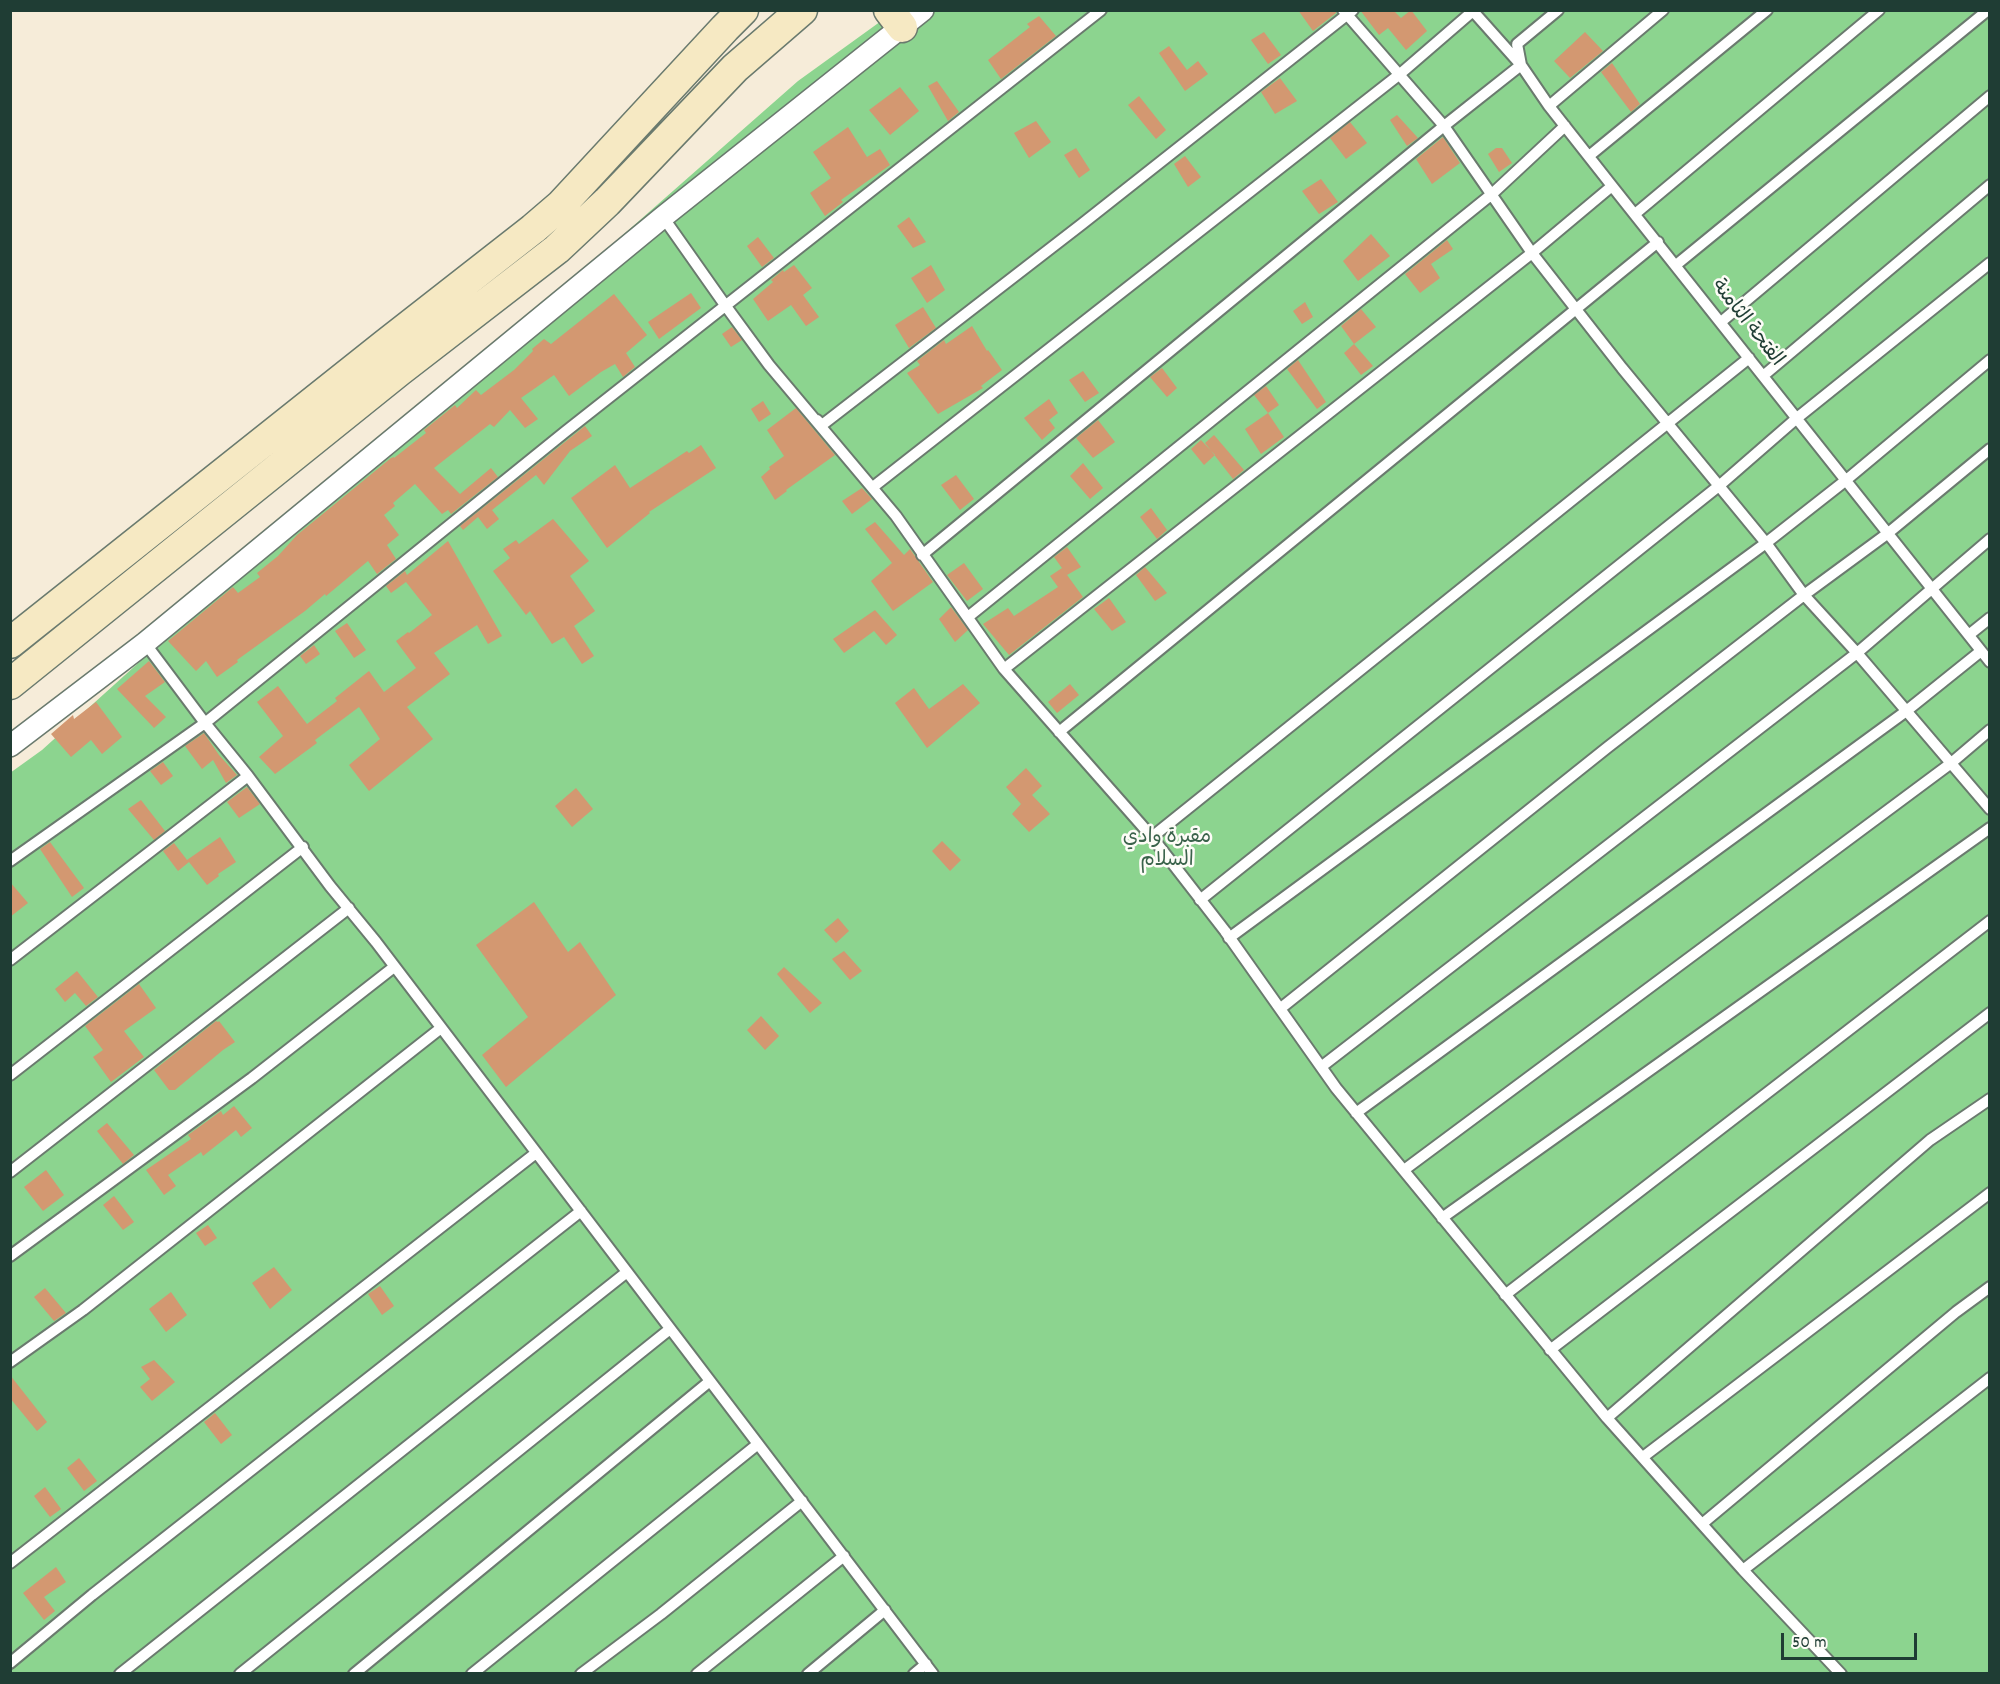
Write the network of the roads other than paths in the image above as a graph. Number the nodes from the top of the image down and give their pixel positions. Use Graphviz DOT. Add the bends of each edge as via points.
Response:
graph roads {
  1 [pos="743,10"];
  2 [pos="802,10"];
  3 [pos="1101,10"];
  4 [pos="1558,10"];
  5 [pos="1663,10"];
  6 [pos="1767,10"];
  7 [pos="1879,10"];
  8 [pos="1988,10"];
  9 [pos="1472,11"];
  10 [pos="1348,12"];
  11 [pos="905,16"];
  12 [pos="1521,65"];
  13 [pos="1400,74"];
  14 [pos="1989,96"];
  15 [pos="657,102"];
  16 [pos="1549,106"];
  17 [pos="685,119"];
  18 [pos="1444,126"];
  19 [pos="1565,126"];
  20 [pos="611,153"];
  21 [pos="1589,156"];
  22 [pos="633,174"];
  23 [pos="1989,185"];
  24 [pos="1612,186"];
  25 [pos="1492,194"];
  26 [pos="1635,214"];
  27 [pos="663,217"];
  28 [pos="1658,242"];
  29 [pos="1532,254"];
  30 [pos="1989,263"];
  31 [pos="1676,265"];
  32 [pos="725,306"];
  33 [pos="1576,309"];
  34 [pos="1720,322"];
  35 [pos="1749,358"];
  36 [pos="1989,360"];
  37 [pos="1764,376"];
  38 [pos="808,412"];
  39 [pos="1797,418"];
  40 [pos="1668,424"];
  41 [pos="1989,449"];
  42 [pos="1845,481"];
  43 [pos="1720,485"];
  44 [pos="873,487"];
  45 [pos="1887,534"];
  46 [pos="1989,539"];
  47 [pos="1766,543"];
  48 [pos="922,555"];
  49 [pos="1932,588"];
  50 [pos="1804,595"];
  51 [pos="968,616"];
  52 [pos="1989,618"];
  53 [pos="1970,634"];
  54 [pos="10,643"];
  55 [pos="145,643"];
  56 [pos="1981,651"];
  57 [pos="1857,653"];
  58 [pos="1989,662"];
  59 [pos="1004,669"];
  60 [pos="10,684"];
  61 [pos="1905,712"];
  62 [pos="205,723"];
  63 [pos="1989,730"];
  64 [pos="1059,732"];
  65 [pos="10,746"];
  66 [pos="1950,764"];
  67 [pos="248,776"];
  68 [pos="1989,809"];
  69 [pos="1989,828"];
  70 [pos="1152,837"];
  71 [pos="303,847"];
  72 [pos="10,861"];
  73 [pos="1200,900"];
  74 [pos="349,908"];
  75 [pos="1989,921"];
  76 [pos="1230,938"];
  77 [pos="10,960"];
  78 [pos="394,967"];
  79 [pos="1281,1008"];
  80 [pos="1989,1013"];
  81 [pos="441,1028"];
  82 [pos="1321,1067"];
  83 [pos="10,1075"];
  84 [pos="1989,1099"];
  85 [pos="1356,1113"];
  86 [pos="536,1153"];
  87 [pos="1404,1170"];
  88 [pos="10,1172"];
  89 [pos="1989,1193"];
  90 [pos="581,1211"];
  91 [pos="1442,1218"];
  92 [pos="10,1256"];
  93 [pos="627,1272"];
  94 [pos="1989,1287"];
  95 [pos="1505,1295"];
  96 [pos="670,1329"];
  97 [pos="1550,1350"];
  98 [pos="10,1362"];
  99 [pos="1989,1378"];
  100 [pos="710,1381"];
  101 [pos="1607,1418"];
  102 [pos="758,1444"];
  103 [pos="1643,1457"];
  104 [pos="801,1501"];
  105 [pos="1702,1524"];
  106 [pos="844,1556"];
  107 [pos="10,1563"];
  108 [pos="1743,1570"];
  109 [pos="885,1610"];
  110 [pos="10,1663"];
  111 [pos="926,1664"];
  112 [pos="1840,1673"];
  113 [pos="120,1674"];
  114 [pos="240,1674"];
  115 [pos="354,1674"];
  116 [pos="472,1674"];
  117 [pos="581,1674"];
  118 [pos="697,1674"];
  119 [pos="807,1674"];
  120 [pos="914,1674"];
  121 [pos="933,1674"];
  1 -- 15 [label="main road"];
  2 -- 17 [label="main road" via="735,68"];
  3 -- 32 [label="lane"];
  4 -- 12 [label="lane" via="1517,44"];
  5 -- 16 [label="lane"];
  6 -- 21 [label="lane"];
  7 -- 26 [label="lane"];
  8 -- 31 [label="lane"];
  9 -- 12 [label="lane, الفتحة الثامنة"];
  9 -- 13 [label="lane"];
  10 -- 13 [label="lane"];
  10 -- 38 [label="lane" via="1064,239 822,424"];
  11 -- 27 [label="street"];
  12 -- 16 [label="lane, الفتحة الثامنة"];
  12 -- 18 [label="lane"];
  13 -- 18 [label="lane"];
  13 -- 44 [label="lane"];
  14 -- 34 [label="lane"];
  15 -- 17 [label="main road" via="657,110 669,122"];
  15 -- 20 [label="main road"];
  16 -- 19 [label="lane, الفتحة الثامنة"];
  17 -- 22 [label="main road"];
  18 -- 25 [label="lane"];
  18 -- 48 [label="lane"];
  19 -- 21 [label="lane, الفتحة الثامنة"];
  19 -- 25 [label="lane"];
  20 -- 22 [label="main road" via="626,154 631,159"];
  20 -- 54 [label="main road" via="533,230"];
  21 -- 24 [label="lane, الفتحة الثامنة"];
  22 -- 60 [label="main road" via="557,249"];
  23 -- 37 [label="lane"];
  24 -- 26 [label="lane, الفتحة الثامنة"];
  24 -- 29 [label="lane"];
  25 -- 29 [label="lane"];
  25 -- 51 [label="lane"];
  26 -- 28 [label="lane, الفتحة الثامنة"];
  27 -- 32 [label="lane"];
  27 -- 55 [label="street"];
  28 -- 31 [label="lane, الفتحة الثامنة"];
  28 -- 33 [label="lane"];
  29 -- 33 [label="lane"];
  29 -- 59 [label="lane"];
  30 -- 39 [label="lane"];
  31 -- 34 [label="lane, الفتحة الثامنة"];
  32 -- 38 [label="lane"];
  32 -- 62 [label="lane"];
  33 -- 40 [label="lane"];
  33 -- 64 [label="lane"];
  34 -- 35 [label="lane, الفتحة الثامنة"];
  35 -- 37 [label="lane, الفتحة الثامنة"];
  35 -- 40 [label="lane"];
  36 -- 42 [label="lane"];
  37 -- 39 [label="lane, الفتحة الثامنة"];
  38 -- 44 [label="lane"];
  39 -- 42 [label="lane, الفتحة الثامنة"];
  39 -- 43 [label="lane"];
  40 -- 43 [label="lane"];
  40 -- 70 [label="lane"];
  41 -- 45 [label="lane"];
  42 -- 45 [label="lane, الفتحة الثامنة"];
  42 -- 47 [label="lane"];
  43 -- 47 [label="lane"];
  43 -- 73 [label="lane"];
  44 -- 48 [label="lane"];
  45 -- 49 [label="lane, الفتحة الثامنة"];
  45 -- 50 [label="lane"];
  46 -- 49 [label="lane"];
  47 -- 50 [label="lane"];
  47 -- 76 [label="lane"];
  48 -- 51 [label="lane"];
  49 -- 53 [label="lane, الفتحة الثامنة"];
  49 -- 57 [label="lane"];
  50 -- 57 [label="lane"];
  50 -- 79 [label="lane"];
  51 -- 59 [label="lane"];
  52 -- 53 [label="lane"];
  53 -- 56 [label="lane, الفتحة الثامنة"];
  55 -- 62 [label="lane"];
  55 -- 65 [label="street"];
  56 -- 58 [label="lane, الفتحة الثامنة"];
  56 -- 61 [label="lane"];
  57 -- 61 [label="lane"];
  57 -- 82 [label="lane"];
  59 -- 64 [label="lane"];
  61 -- 66 [label="lane"];
  61 -- 85 [label="lane"];
  62 -- 67 [label="lane"];
  62 -- 72 [label="lane"];
  63 -- 66 [label="lane"];
  64 -- 70 [label="lane"];
  66 -- 68 [label="lane"];
  66 -- 87 [label="lane"];
  67 -- 71 [label="lane"];
  67 -- 77 [label="lane"];
  69 -- 91 [label="lane"];
  70 -- 73 [label="lane"];
  71 -- 74 [label="lane"];
  71 -- 83 [label="lane"];
  73 -- 76 [label="lane"];
  74 -- 78 [label="lane"];
  74 -- 88 [label="lane"];
  75 -- 95 [label="lane"];
  76 -- 79 [label="lane"];
  78 -- 81 [label="lane"];
  78 -- 92 [label="lane" via="252,1078"];
  79 -- 82 [label="lane"];
  80 -- 97 [label="lane"];
  81 -- 86 [label="lane"];
  81 -- 98 [label="lane" via="83,1310"];
  82 -- 85 [label="lane"];
  84 -- 101 [label="lane" via="1930,1140"];
  85 -- 87 [label="lane"];
  86 -- 90 [label="lane"];
  86 -- 107 [label="lane"];
  87 -- 91 [label="lane"];
  89 -- 103 [label="lane"];
  90 -- 93 [label="lane"];
  90 -- 110 [label="lane"];
  91 -- 95 [label="lane"];
  93 -- 96 [label="lane"];
  93 -- 113 [label="lane"];
  94 -- 105 [label="lane"];
  95 -- 97 [label="lane"];
  96 -- 100 [label="lane"];
  96 -- 114 [label="lane"];
  97 -- 101 [label="lane"];
  99 -- 108 [label="lane"];
  100 -- 102 [label="lane"];
  100 -- 115 [label="lane"];
  101 -- 103 [label="lane"];
  102 -- 104 [label="lane"];
  102 -- 116 [label="lane"];
  103 -- 105 [label="lane"];
  104 -- 106 [label="lane"];
  104 -- 117 [label="lane"];
  105 -- 108 [label="lane"];
  106 -- 109 [label="lane"];
  106 -- 118 [label="lane"];
  108 -- 112 [label="lane"];
  109 -- 111 [label="lane"];
  109 -- 119 [label="lane"];
  111 -- 120 [label="lane"];
  111 -- 121 [label="lane"];
}
